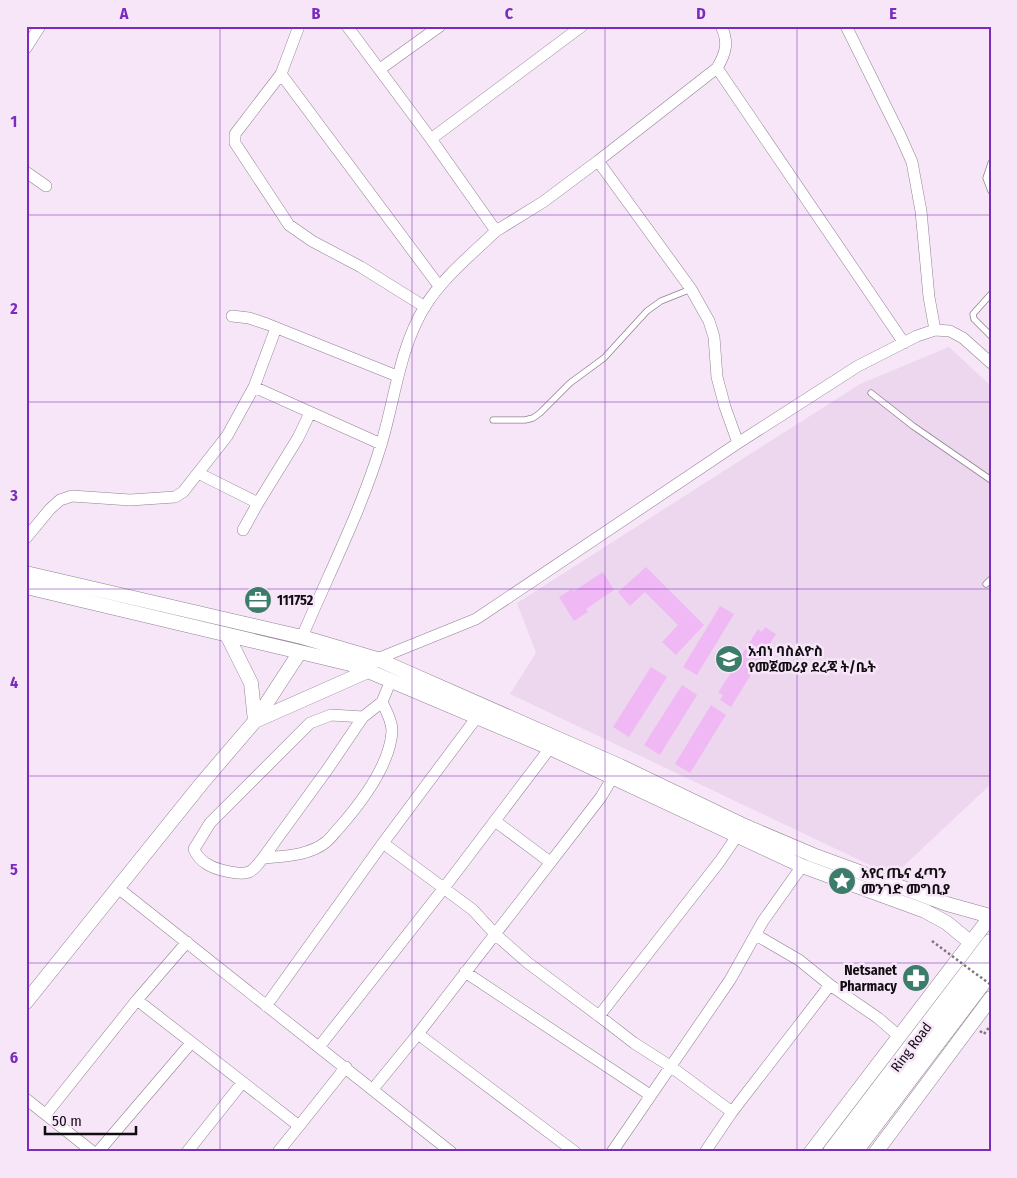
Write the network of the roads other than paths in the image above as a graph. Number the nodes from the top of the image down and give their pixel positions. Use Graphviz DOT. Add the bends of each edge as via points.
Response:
graph roads {
  1 [pos="40,26"];
  2 [pos="299,26"];
  3 [pos="347,26"];
  4 [pos="440,26"];
  5 [pos="582,26"];
  6 [pos="720,26"];
  7 [pos="846,26"];
  8 [pos="26,48"];
  9 [pos="717,68"];
  10 [pos="380,69"];
  11 [pos="281,74"];
  12 [pos="432,139"];
  13 [pos="598,161"];
  14 [pos="991,163"];
  15 [pos="26,172"];
  16 [pos="46,186"];
  17 [pos="991,191"];
  18 [pos="496,230"];
  19 [pos="440,286"];
  20 [pos="691,289"];
  21 [pos="991,294"];
  22 [pos="424,307"];
  23 [pos="232,316"];
  24 [pos="276,328"];
  25 [pos="935,330"];
  26 [pos="991,336"];
  27 [pos="904,342"];
  28 [pos="991,363"];
  29 [pos="398,376"];
  30 [pos="254,387"];
  31 [pos="871,394"];
  32 [pos="310,412"];
  33 [pos="493,420"];
  34 [pos="738,443"];
  35 [pos="381,444"];
  36 [pos="198,473"];
  37 [pos="991,480"];
  38 [pos="258,503"];
  39 [pos="243,530"];
  40 [pos="26,538"];
  41 [pos="26,573"];
  42 [pos="991,579"];
  43 [pos="986,584"];
  44 [pos="26,587"];
  45 [pos="226,635"];
  46 [pos="302,637"];
  47 [pos="300,652"];
  48 [pos="377,659"];
  49 [pos="368,671"];
  50 [pos="391,680"];
  51 [pos="382,702"];
  52 [pos="363,717"];
  53 [pos="477,717"];
  54 [pos="255,722"];
  55 [pos="550,748"];
  56 [pos="620,766"];
  57 [pos="613,778"];
  58 [pos="495,820"];
  59 [pos="737,836"];
  60 [pos="382,843"];
  61 [pos="263,858"];
  62 [pos="550,862"];
  63 [pos="802,866"];
  64 [pos="118,888"];
  65 [pos="444,888"];
  66 [pos="991,916"];
  67 [pos="495,934"];
  68 [pos="756,935"];
  69 [pos="187,942"];
  70 [pos="970,942"];
  71 [pos="991,942"];
  72 [pos="991,970"];
  73 [pos="465,972"];
  74 [pos="830,985"];
  75 [pos="991,998"];
  76 [pos="136,1000"];
  77 [pos="26,1002"];
  78 [pos="266,1006"];
  79 [pos="599,1016"];
  80 [pos="418,1034"];
  81 [pos="899,1036"];
  82 [pos="191,1043"];
  83 [pos="319,1048"];
  84 [pos="670,1066"];
  85 [pos="346,1067"];
  86 [pos="242,1083"];
  87 [pos="373,1089"];
  88 [pos="650,1095"];
  89 [pos="26,1098"];
  90 [pos="732,1112"];
  91 [pos="46,1114"];
  92 [pos="299,1126"];
  93 [pos="93,1152"];
  94 [pos="98,1152"];
  95 [pos="187,1152"];
  96 [pos="278,1152"];
  97 [pos="451,1152"];
  98 [pos="575,1152"];
  99 [pos="612,1152"];
  100 [pos="705,1152"];
  101 [pos="812,1152"];
  102 [pos="832,1152"];
  103 [pos="853,1152"];
  104 [pos="876,1152"];
  1 -- 8 [label="street"];
  2 -- 11 [label="street"];
  3 -- 10 [label="street"];
  4 -- 10 [label="street"];
  5 -- 12 [label="street"];
  6 -- 9 [label="street" via="727,49"];
  7 -- 25 [label="street" via="912,162"];
  9 -- 13 [label="street"];
  9 -- 27 [label="street"];
  10 -- 12 [label="street"];
  11 -- 19 [label="street"];
  11 -- 22 [label="street" via="235,134 235,143 289,225"];
  12 -- 18 [label="street"];
  13 -- 18 [label="street" via="544,202"];
  13 -- 20 [label="street"];
  14 -- 17 [label="lane" via="986,178"];
  15 -- 16 [label="street"];
  18 -- 19 [label="street"];
  19 -- 22 [label="street"];
  20 -- 33 [label="lane" via="661,301 648,311 604,358 570,383 533,418"];
  20 -- 34 [label="street" via="712,329 724,408"];
  21 -- 26 [label="lane" via="973,314"];
  22 -- 29 [label="street"];
  23 -- 24 [label="street" via="249,318"];
  24 -- 29 [label="street"];
  24 -- 30 [label="street"];
  25 -- 27 [label="street"];
  25 -- 28 [label="street" via="950,331 963,338"];
  27 -- 34 [label="street" via="858,366"];
  29 -- 35 [label="street"];
  30 -- 32 [label="street"];
  30 -- 36 [label="street" via="227,436"];
  31 -- 37 [label="lane"];
  32 -- 35 [label="street"];
  32 -- 38 [label="street"];
  34 -- 48 [label="street" via="476,619"];
  35 -- 46 [label="street" via="359,507"];
  36 -- 38 [label="street"];
  36 -- 40 [label="street" via="175,497 130,500 72,496 60,500"];
  38 -- 39 [label="street"];
  41 -- 46 [label="street"];
  42 -- 43 [label="lane"];
  44 -- 45 [label="street"];
  45 -- 47 [label="street"];
  45 -- 54 [label="street" via="251,683"];
  46 -- 48 [label="street"];
  47 -- 49 [label="street"];
  47 -- 54 [label="street"];
  48 -- 49 [label="street"];
  48 -- 56 [label="street"];
  49 -- 50 [label="street"];
  49 -- 54 [label="street"];
  50 -- 51 [label="street"];
  50 -- 53 [label="street"];
  51 -- 52 [label="street"];
  51 -- 61 [label="street" via="392,731 386,756 357,807 326,843 301,854"];
  52 -- 61 [label="street"];
  52 -- 61 [label="street" via="331,715 310,723 210,823 194,849 198,858 208,866 243,874 251,871"];
  53 -- 55 [label="street"];
  53 -- 60 [label="street"];
  54 -- 64 [label="street"];
  55 -- 57 [label="street"];
  55 -- 58 [label="street"];
  56 -- 57 [label="street"];
  56 -- 66 [label="street" via="745,826 813,854 947,904"];
  57 -- 59 [label="street"];
  57 -- 62 [label="street"];
  58 -- 62 [label="street"];
  58 -- 65 [label="street"];
  59 -- 63 [label="street"];
  59 -- 79 [label="street"];
  60 -- 65 [label="street"];
  60 -- 78 [label="street"];
  62 -- 67 [label="street"];
  63 -- 68 [label="street"];
  63 -- 70 [label="street" via="925,911"];
  64 -- 69 [label="street"];
  64 -- 77 [label="street"];
  65 -- 67 [label="street" via="473,910"];
  65 -- 83 [label="street"];
  66 -- 70 [label="street"];
  67 -- 73 [label="street"];
  67 -- 79 [label="street"];
  68 -- 74 [label="street" via="799,960"];
  68 -- 84 [label="street" via="730,980"];
  69 -- 76 [label="street"];
  69 -- 78 [label="street"];
  70 -- 81 [label="street"];
  71 -- 102 [label="highway, Ring Road"];
  72 -- 103 [label="highway, Ring Road"];
  73 -- 80 [label="street"];
  73 -- 88 [label="street"];
  74 -- 81 [label="street"];
  74 -- 90 [label="street"];
  75 -- 104 [label="street"];
  76 -- 82 [label="street"];
  76 -- 91 [label="street"];
  78 -- 83 [label="street"];
  79 -- 84 [label="street"];
  80 -- 87 [label="street"];
  80 -- 98 [label="street"];
  81 -- 101 [label="street"];
  82 -- 86 [label="street"];
  82 -- 94 [label="street"];
  83 -- 85 [label="street"];
  84 -- 88 [label="street"];
  84 -- 90 [label="street"];
  85 -- 87 [label="street"];
  85 -- 92 [label="street"];
  86 -- 92 [label="street"];
  86 -- 95 [label="street"];
  87 -- 97 [label="street"];
  88 -- 99 [label="street"];
  89 -- 91 [label="street"];
  90 -- 100 [label="street"];
  91 -- 93 [label="street"];
  92 -- 96 [label="street"];
}
